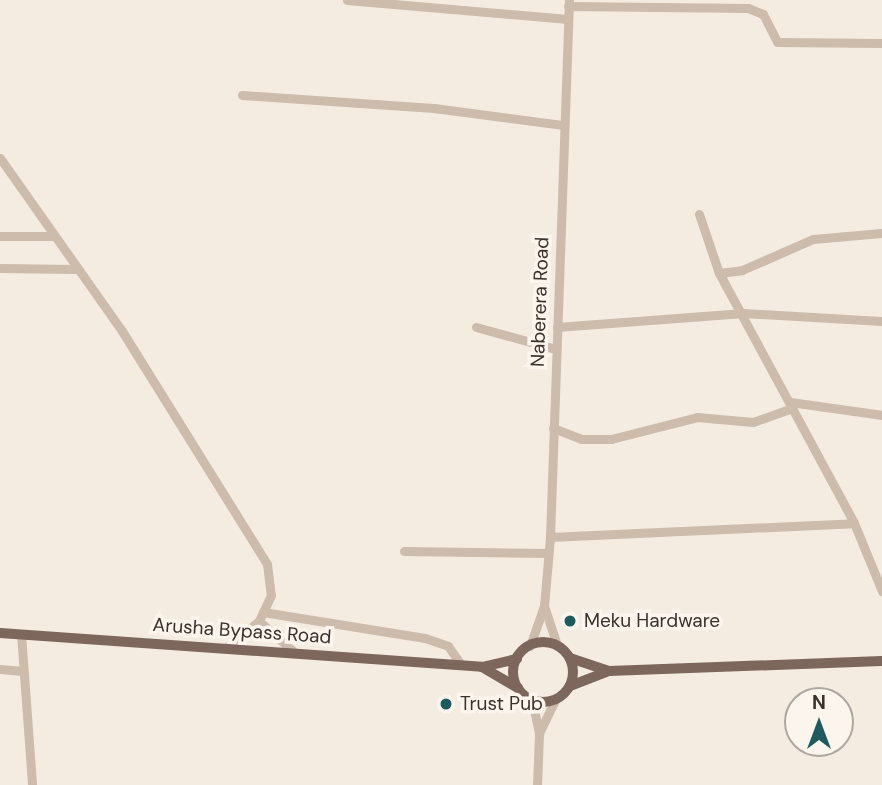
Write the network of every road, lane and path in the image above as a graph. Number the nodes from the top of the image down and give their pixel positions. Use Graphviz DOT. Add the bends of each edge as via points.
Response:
graph roads {
  1 [pos="347,0"];
  2 [pos="568,3"];
  3 [pos="568,19"];
  4 [pos="882,43"];
  5 [pos="242,95"];
  6 [pos="564,125"];
  7 [pos="0,158"];
  8 [pos="699,214"];
  9 [pos="882,233"];
  10 [pos="0,236"];
  11 [pos="52,236"];
  12 [pos="0,268"];
  13 [pos="75,269"];
  14 [pos="719,273"];
  15 [pos="743,313"];
  16 [pos="882,321"];
  17 [pos="476,327"];
  18 [pos="557,327"];
  19 [pos="556,349"];
  20 [pos="791,405"];
  21 [pos="882,415"];
  22 [pos="553,428"];
  23 [pos="854,523"];
  24 [pos="550,537"];
  25 [pos="404,551"];
  26 [pos="548,553"];
  27 [pos="882,591"];
  28 [pos="544,606"];
  29 [pos="261,616"];
  30 [pos="0,633"];
  31 [pos="21,634"];
  32 [pos="557,645"];
  33 [pos="228,646"];
  34 [pos="530,646"];
  35 [pos="294,652"];
  36 [pos="570,658"];
  37 [pos="517,659"];
  38 [pos="882,661"];
  39 [pos="460,663"];
  40 [pos="482,667"];
  41 [pos="0,669"];
  42 [pos="23,670"];
  43 [pos="609,671"];
  44 [pos="570,686"];
  45 [pos="518,688"];
  46 [pos="532,699"];
  47 [pos="555,700"];
  48 [pos="539,734"];
  49 [pos="32,785"];
  50 [pos="537,785"];
  1 -- 3 [label="street"];
  2 -- 3 [label="street, Naberera Road"];
  2 -- 4 [label="street" via="748,8 763,14 777,42"];
  3 -- 6 [label="street, Naberera Road"];
  5 -- 6 [label="street" via="434,108"];
  6 -- 18 [label="street, Naberera Road"];
  7 -- 11 [label="street"];
  8 -- 14 [label="street"];
  9 -- 14 [label="street" via="813,239 742,270"];
  10 -- 11 [label="street"];
  11 -- 13 [label="street"];
  12 -- 13 [label="street"];
  13 -- 29 [label="street" via="264,557 271,586"];
  14 -- 15 [label="street"];
  15 -- 16 [label="street"];
  15 -- 18 [label="street"];
  15 -- 20 [label="street"];
  17 -- 19 [label="street"];
  18 -- 19 [label="street, Naberera Road"];
  19 -- 22 [label="street, Naberera Road"];
  20 -- 21 [label="street"];
  20 -- 22 [label="street" via="753,422 697,417 611,439 581,439"];
  20 -- 23 [label="street"];
  22 -- 24 [label="street, Naberera Road"];
  23 -- 24 [label="street"];
  23 -- 27 [label="street"];
  24 -- 26 [label="street, Naberera Road"];
  25 -- 26 [label="street"];
  26 -- 28 [label="street, Naberera Road"];
  28 -- 32 [label="street, Naberera Road"];
  28 -- 34 [label="street, Naberera Road"];
  29 -- 33 [label="street"];
  29 -- 35 [label="street"];
  29 -- 39 [label="street" via="414,635 448,646"];
  30 -- 31 [label="main road, Arusha Bypass Road"];
  31 -- 33 [label="main road, Arusha Bypass Road"];
  31 -- 42 [label="street"];
  32 -- 34 [label="main road"];
  32 -- 36 [label="main road"];
  33 -- 35 [label="main road, Arusha Bypass Road"];
  34 -- 37 [label="main road"];
  35 -- 39 [label="main road, Arusha Bypass Road"];
  36 -- 43 [label="main road"];
  36 -- 44 [label="main road"];
  37 -- 40 [label="main road, Arusha Bypass Road"];
  37 -- 45 [label="main road"];
  38 -- 43 [label="main road"];
  39 -- 40 [label="main road, Arusha Bypass Road"];
  40 -- 45 [label="main road, Arusha Bypass Road"];
  41 -- 42 [label="street"];
  42 -- 49 [label="street"];
  43 -- 44 [label="main road"];
  44 -- 47 [label="main road"];
  45 -- 46 [label="main road, Arusha Bypass Road"];
  46 -- 47 [label="main road"];
  46 -- 48 [label="street"];
  47 -- 48 [label="street"];
  48 -- 50 [label="street"];
}
